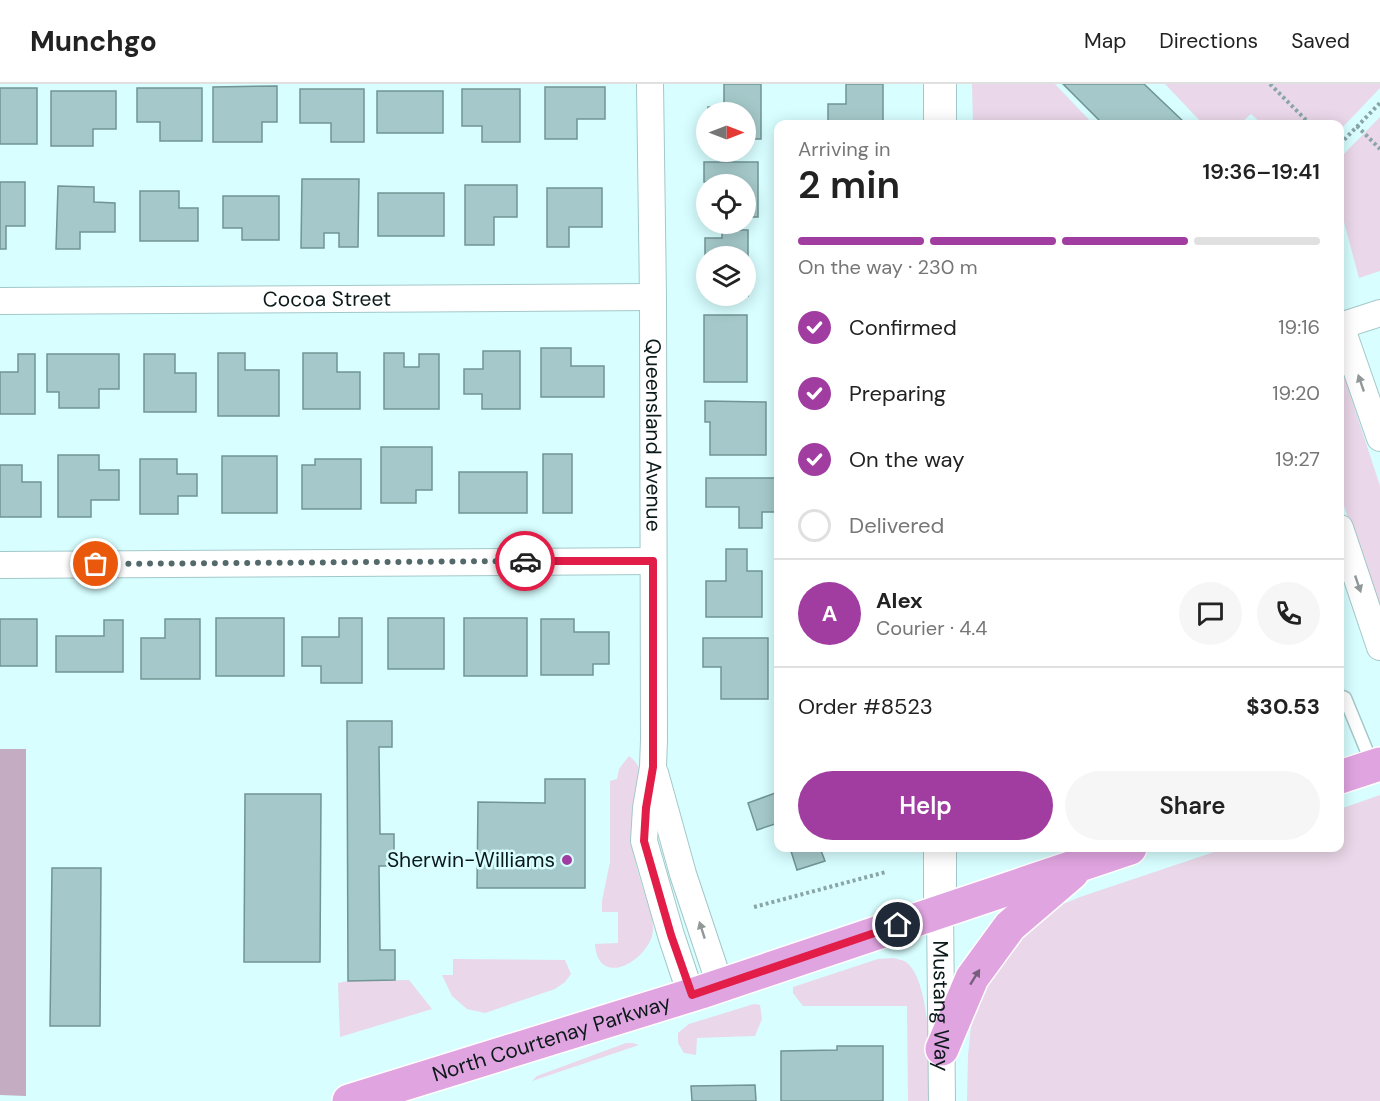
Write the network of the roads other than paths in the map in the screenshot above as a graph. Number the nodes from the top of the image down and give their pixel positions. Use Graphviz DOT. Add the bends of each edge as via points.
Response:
graph roads {
  1 [pos="650,84"];
  2 [pos="940,84"];
  3 [pos="940,120"];
  4 [pos="653,297"];
  5 [pos="0,301"];
  6 [pos="1380,313"];
  7 [pos="1344,325"];
  8 [pos="1344,337"];
  9 [pos="1380,438"];
  10 [pos="1344,540"];
  11 [pos="653,561"];
  12 [pos="0,565"];
  13 [pos="1380,647"];
  14 [pos="1344,698"];
  15 [pos="1377,765"];
  16 [pos="1344,776"];
  17 [pos="940,852"];
  18 [pos="1117,852"];
  19 [pos="1085,862"];
  20 [pos="940,910"];
  21 [pos="706,990"];
  22 [pos="942,1049"];
  23 [pos="349,1101"];
  24 [pos="942,1101"];
  1 -- 4 [label="street, Queensland Avenue"];
  2 -- 3 [label="street"];
  4 -- 5 [label="street, Cocoa Street"];
  4 -- 11 [label="street, Queensland Avenue"];
  6 -- 7 [label="street"];
  9 -- 8 [label="street, one-way"];
  10 -- 13 [label="street, one-way"];
  11 -- 12 [label="street"];
  11 -- 21 [label="street, Queensland Avenue" via="653,767 644,841 671,935"];
  14 -- 15 [label="lane"];
  15 -- 16 [label="main road"];
  17 -- 20 [label="street"];
  18 -- 19 [label="main road, North Courtenay Parkway"];
  19 -- 20 [label="main road, North Courtenay Parkway"];
  22 -- 19 [label="main road, one-way" via="972,978 1010,926"];
  20 -- 21 [label="main road, North Courtenay Parkway"];
  20 -- 22 [label="street, Mustang Way"];
  21 -- 23 [label="main road, North Courtenay Parkway"];
  22 -- 24 [label="street, Mustang Way"];
}
